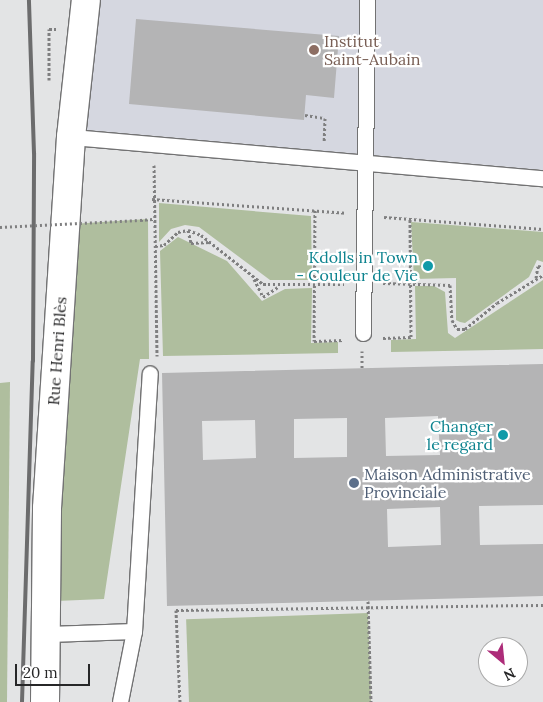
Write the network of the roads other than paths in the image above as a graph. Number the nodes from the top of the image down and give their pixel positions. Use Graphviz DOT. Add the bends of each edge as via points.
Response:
graph roads {
  1 [pos="86,0"];
  2 [pos="367,0"];
  3 [pos="71,137"];
  4 [pos="364,162"];
  5 [pos="543,178"];
  6 [pos="358,336"];
  7 [pos="154,370"];
  8 [pos="134,631"];
  9 [pos="48,634"];
  10 [pos="45,702"];
  11 [pos="120,702"];
  1 -- 3 [label="street, Rue Henri Blès"];
  2 -- 4 [label="lane"];
  3 -- 4 [label="lane"];
  3 -- 9 [label="street, Rue Henri Blès" via="47,508"];
  4 -- 5 [label="lane"];
  4 -- 6 [label="lane" via="363,284"];
  7 -- 8 [label="lane"];
  8 -- 9 [label="lane"];
  8 -- 11 [label="lane"];
  9 -- 10 [label="street, Rue Henri Blès"];
}
